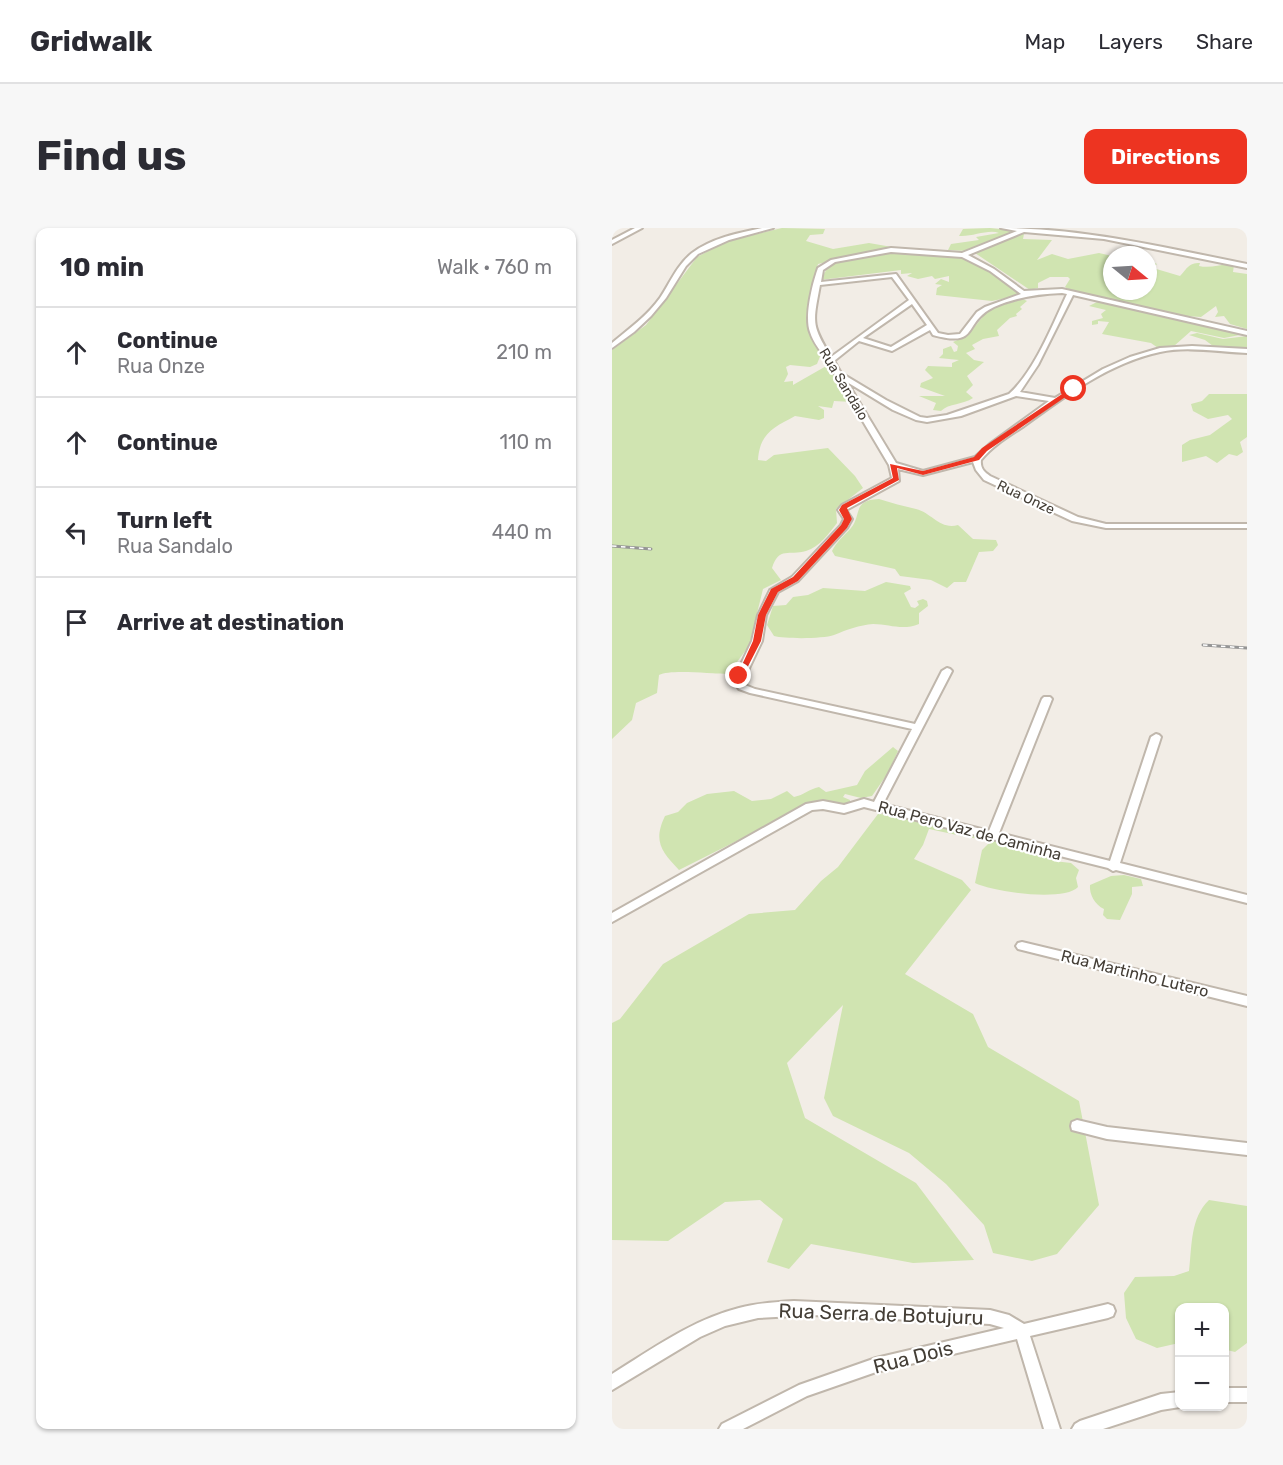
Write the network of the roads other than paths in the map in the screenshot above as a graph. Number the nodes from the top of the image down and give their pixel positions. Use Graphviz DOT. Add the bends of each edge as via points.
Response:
graph roads {
  1 [pos="639,228"];
  2 [pos="770,228"];
  3 [pos="1004,228"];
  4 [pos="1029,229"];
  5 [pos="612,242"];
  6 [pos="963,255"];
  7 [pos="1220,260"];
  8 [pos="1247,260"];
  9 [pos="1247,266"];
  10 [pos="816,284"];
  11 [pos="1071,293"];
  12 [pos="1028,294"];
  13 [pos="913,300"];
  14 [pos="932,326"];
  15 [pos="1247,333"];
  16 [pos="858,339"];
  17 [pos="612,346"];
  18 [pos="1247,351"];
  19 [pos="829,362"];
  20 [pos="838,374"];
  21 [pos="1016,394"];
  22 [pos="1056,400"];
  23 [pos="977,459"];
  24 [pos="893,465"];
  25 [pos="1247,526"];
  26 [pos="947,671"];
  27 [pos="1047,699"];
  28 [pos="916,727"];
  29 [pos="1156,737"];
  30 [pos="877,805"];
  31 [pos="993,835"];
  32 [pos="1113,867"];
  33 [pos="1247,899"];
  34 [pos="612,918"];
  35 [pos="1022,946"];
  36 [pos="1247,1001"];
  37 [pos="1077,1126"];
  38 [pos="1247,1149"];
  39 [pos="1108,1311"];
  40 [pos="1021,1330"];
  41 [pos="612,1383"];
  42 [pos="1229,1395"];
  43 [pos="1247,1395"];
  44 [pos="1175,1400"];
  45 [pos="727,1429"];
  46 [pos="1052,1429"];
  47 [pos="1080,1429"];
  1 -- 5 [label="street"];
  2 -- 17 [label="street" via="730,238 695,255 640,326"];
  3 -- 4 [label="street"];
  4 -- 6 [label="street"];
  4 -- 7 [label="street" via="1104,237"];
  6 -- 10 [label="street" via="899,250 849,258 823,266"];
  6 -- 12 [label="street"];
  7 -- 8 [label="street"];
  7 -- 9 [label="street"];
  10 -- 13 [label="street" via="890,274"];
  10 -- 19 [label="street, Rua Sandalo" via="811,325"];
  11 -- 12 [label="street" via="1050,290"];
  11 -- 15 [label="street"];
  11 -- 21 [label="street" via="1032,371"];
  12 -- 14 [label="street" via="985,308 965,336 957,339 935,334"];
  13 -- 14 [label="street"];
  13 -- 16 [label="street"];
  14 -- 16 [label="street" via="892,349"];
  16 -- 19 [label="street"];
  18 -- 22 [label="street" via="1177,348 1142,356 1085,381"];
  19 -- 20 [label="street, Rua Sandalo"];
  20 -- 21 [label="street" via="902,412 926,420"];
  20 -- 24 [label="street, Rua Sandalo"];
  21 -- 22 [label="street"];
  22 -- 23 [label="street" via="984,449"];
  23 -- 24 [label="street" via="923,473"];
  23 -- 25 [label="street, Rua Onze" via="987,478 1084,523"];
  24 -- 28 [label="street" via="896,479 845,507 842,510 848,519 844,526 795,579 774,590 738,681 753,692"];
  26 -- 28 [label="street"];
  27 -- 31 [label="street"];
  28 -- 30 [label="street"];
  29 -- 32 [label="street"];
  30 -- 31 [label="street, Rua Pero Vaz de Caminha"];
  30 -- 34 [label="street, Rua Pero Vaz de Caminha" via="859,803 844,809 810,807"];
  31 -- 32 [label="street, Rua Pero Vaz de Caminha"];
  32 -- 33 [label="street, Rua Pero Vaz de Caminha"];
  35 -- 36 [label="street, Rua Martinho Lutero"];
  37 -- 38 [label="street"];
  39 -- 40 [label="street, Rua Dois"];
  40 -- 41 [label="street, Rua Serra de Botujuru" via="990,1317 777,1310 725,1319 665,1349"];
  40 -- 45 [label="street, Rua Dois" via="876,1365 804,1390"];
  40 -- 46 [label="street"];
  42 -- 43 [label="street"];
  44 -- 47 [label="street"];
}
